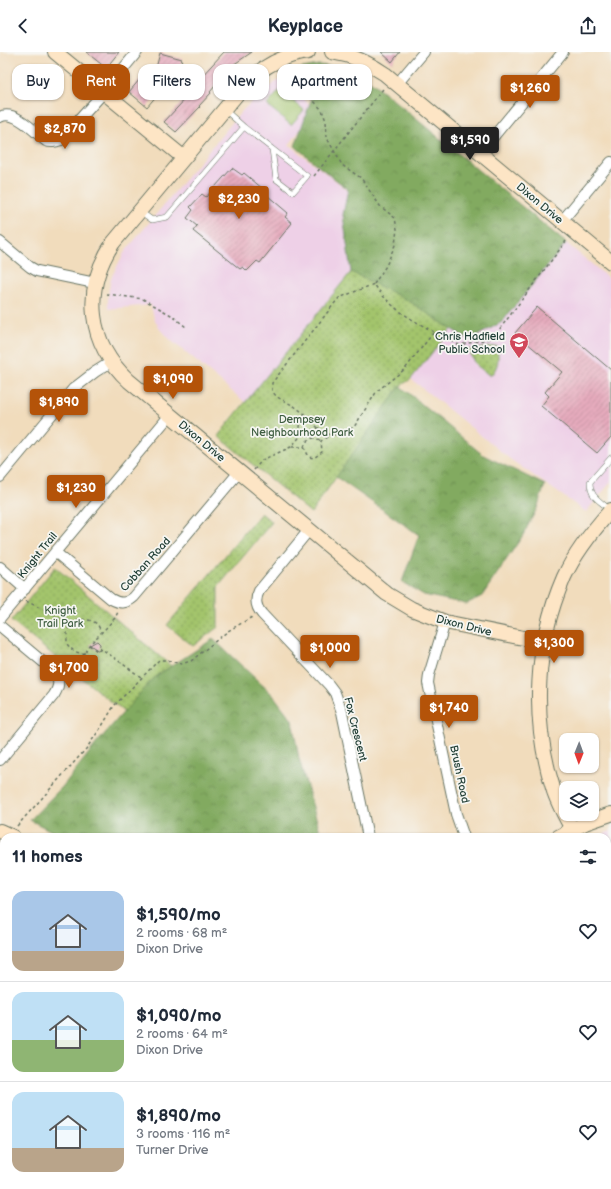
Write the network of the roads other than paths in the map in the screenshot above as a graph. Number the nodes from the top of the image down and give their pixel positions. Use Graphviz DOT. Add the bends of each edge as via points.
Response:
graph roads {
  1 [pos="55,52"];
  2 [pos="137,52"];
  3 [pos="308,52"];
  4 [pos="332,52"];
  5 [pos="424,52"];
  6 [pos="563,52"];
  7 [pos="287,54"];
  8 [pos="127,64"];
  9 [pos="72,66"];
  10 [pos="397,84"];
  11 [pos="97,100"];
  12 [pos="114,100"];
  13 [pos="224,109"];
  14 [pos="0,117"];
  15 [pos="244,127"];
  16 [pos="272,149"];
  17 [pos="480,153"];
  18 [pos="184,158"];
  19 [pos="611,162"];
  20 [pos="140,211"];
  21 [pos="562,221"];
  22 [pos="0,242"];
  23 [pos="611,262"];
  24 [pos="95,283"];
  25 [pos="111,362"];
  26 [pos="170,414"];
  27 [pos="611,458"];
  28 [pos="245,472"];
  29 [pos="0,477"];
  30 [pos="611,510"];
  31 [pos="309,530"];
  32 [pos="55,552"];
  33 [pos="0,567"];
  34 [pos="25,589"];
  35 [pos="0,618"];
  36 [pos="445,622"];
  37 [pos="0,626"];
  38 [pos="543,642"];
  39 [pos="0,760"];
  40 [pos="611,814"];
  41 [pos="572,829"];
  42 [pos="367,833"];
  43 [pos="463,833"];
  44 [pos="565,833"];
  1 -- 9 [label="street"];
  2 -- 8 [label="street"];
  3 -- 7 [label="street, Dixon Drive"];
  4 -- 10 [label="street, Dixon Drive" via="363,61"];
  5 -- 10 [label="street"];
  6 -- 17 [label="street"];
  7 -- 13 [label="street, Dixon Drive" via="255,75"];
  10 -- 17 [label="street, Dixon Drive"];
  11 -- 14 [label="street" via="61,140 56,142 46,141 14,116"];
  12 -- 18 [label="street"];
  13 -- 15 [label="lane"];
  13 -- 18 [label="street, Dixon Drive"];
  15 -- 16 [label="lane"];
  15 -- 20 [label="lane" via="167,217 152,220"];
  16 -- 16 [label="lane" via="309,178 293,192 276,179"];
  17 -- 21 [label="street, Dixon Drive"];
  18 -- 20 [label="street, Dixon Drive"];
  19 -- 21 [label="street"];
  20 -- 24 [label="street, Dixon Drive" via="108,251"];
  21 -- 23 [label="street, Dixon Drive"];
  22 -- 24 [label="street" via="37,271"];
  24 -- 25 [label="street, Dixon Drive" via="96,326"];
  25 -- 26 [label="street, Dixon Drive" via="129,381"];
  25 -- 29 [label="street" via="73,389"];
  26 -- 28 [label="street, Dixon Drive"];
  26 -- 32 [label="street, Knight Trail"];
  27 -- 30 [label="lane" via="590,482 590,490 594,496"];
  28 -- 31 [label="street, Dixon Drive"];
  28 -- 32 [label="street, Cobban Road" via="129,602 111,599"];
  30 -- 38 [label="street" via="575,558 565,576"];
  31 -- 36 [label="street, Dixon Drive" via="387,594 412,609"];
  31 -- 42 [label="street, Fox Crescent" via="259,591 256,600 259,610 335,693 342,712"];
  32 -- 34 [label="street, Knight Trail"];
  33 -- 34 [label="street"];
  34 -- 35 [label="street, Knight Trail"];
  36 -- 38 [label="street, Dixon Drive"];
  36 -- 43 [label="street, Brush Road" via="428,683 456,814"];
  37 -- 39 [label="street" via="55,672 59,682 54,695"];
  38 -- 41 [label="street" via="539,689 542,736 553,787"];
  40 -- 41 [label="street" via="595,818"];
  41 -- 44 [label="street"];
}
